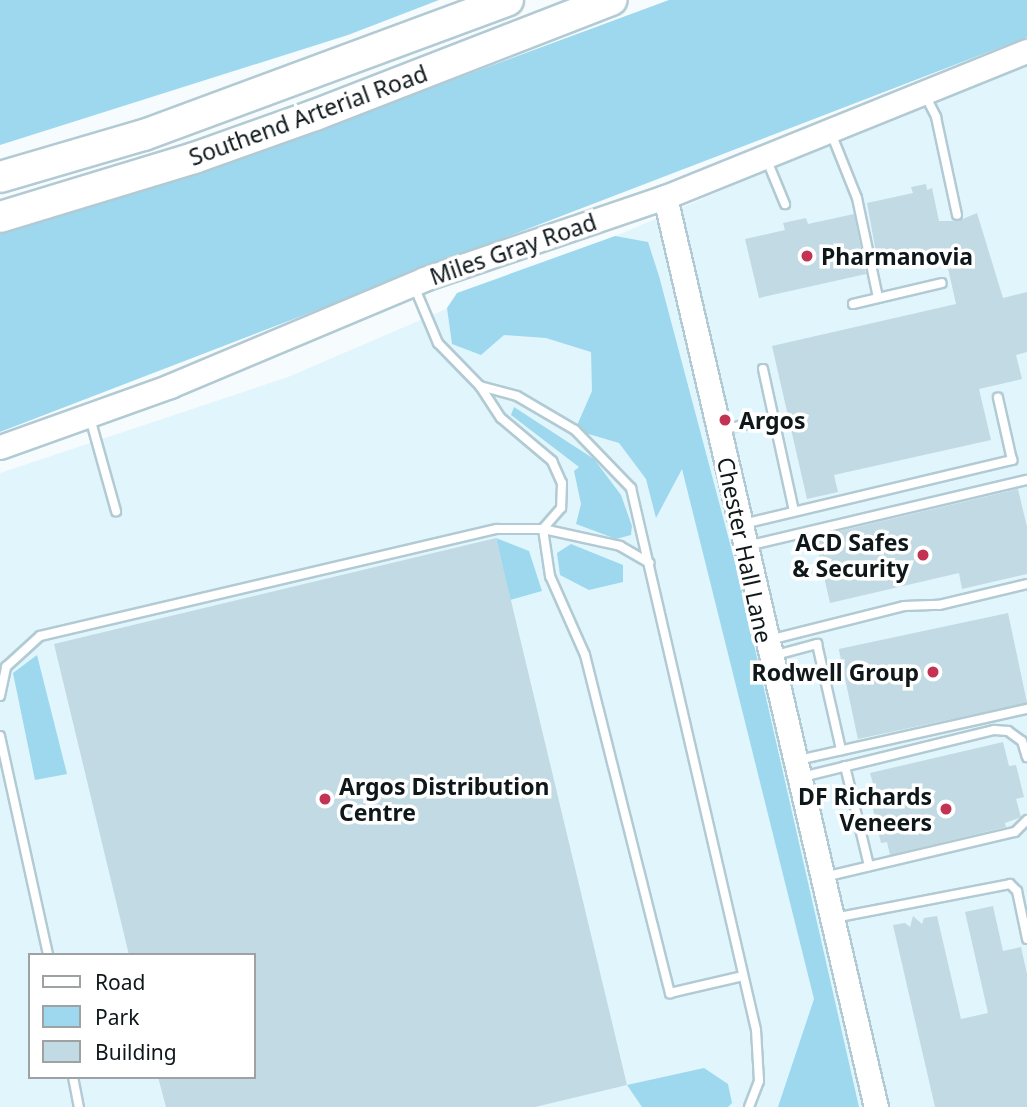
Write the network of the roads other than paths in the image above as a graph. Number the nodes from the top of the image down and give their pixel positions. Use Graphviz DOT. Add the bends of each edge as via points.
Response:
graph roads {
  1 [pos="508,0"];
  2 [pos="611,0"];
  3 [pos="1027,51"];
  4 [pos="924,92"];
  5 [pos="830,130"];
  6 [pos="765,156"];
  7 [pos="0,177"];
  8 [pos="665,197"];
  9 [pos="785,204"];
  10 [pos="957,215"];
  11 [pos="0,217"];
  12 [pos="413,284"];
  13 [pos="942,284"];
  14 [pos="878,298"];
  15 [pos="853,304"];
  16 [pos="763,369"];
  17 [pos="480,386"];
  18 [pos="998,398"];
  19 [pos="89,415"];
  20 [pos="774,418"];
  21 [pos="719,431"];
  22 [pos="0,447"];
  23 [pos="1027,480"];
  24 [pos="116,511"];
  25 [pos="794,511"];
  26 [pos="543,528"];
  27 [pos="744,535"];
  28 [pos="649,563"];
  29 [pos="1027,584"];
  30 [pos="767,649"];
  31 [pos="0,696"];
  32 [pos="1027,709"];
  33 [pos="0,736"];
  34 [pos="841,750"];
  35 [pos="1027,757"];
  36 [pos="845,766"];
  37 [pos="794,770"];
  38 [pos="1027,820"];
  39 [pos="869,866"];
  40 [pos="821,878"];
  41 [pos="831,918"];
  42 [pos="1027,939"];
  43 [pos="48,953"];
  44 [pos="743,976"];
  45 [pos="73,1079"];
  46 [pos="79,1107"];
  47 [pos="749,1107"];
  48 [pos="876,1107"];
  1 -- 7 [label="highway, Southend Arterial Road" via="145,135"];
  2 -- 11 [label="highway, Southend Arterial Road" via="316,115"];
  3 -- 4 [label="street, Miles Gray Road"];
  4 -- 5 [label="street, Miles Gray Road"];
  4 -- 10 [label="lane" via="936,117"];
  5 -- 6 [label="street, Miles Gray Road"];
  5 -- 14 [label="lane" via="857,198"];
  6 -- 8 [label="street, Miles Gray Road"];
  6 -- 9 [label="lane"];
  8 -- 12 [label="street, Miles Gray Road"];
  8 -- 21 [label="street, Chester Hall Lane"];
  12 -- 17 [label="lane" via="438,343"];
  12 -- 19 [label="street, Miles Gray Road"];
  13 -- 14 [label="lane"];
  14 -- 15 [label="lane"];
  16 -- 20 [label="lane"];
  17 -- 26 [label="lane" via="501,418 552,461 562,483 561,508"];
  17 -- 28 [label="lane" via="517,396 595,447 631,488"];
  18 -- 25 [label="lane" via="1012,460"];
  19 -- 22 [label="street, Miles Gray Road"];
  19 -- 24 [label="lane"];
  20 -- 21 [label="lane"];
  20 -- 25 [label="lane"];
  21 -- 27 [label="street, Chester Hall Lane"];
  23 -- 27 [label="lane"];
  25 -- 27 [label="lane"];
  26 -- 28 [label="lane" via="620,546"];
  26 -- 31 [label="lane" via="497,528 44,635 6,667"];
  26 -- 44 [label="lane" via="550,576 585,655 670,993"];
  27 -- 30 [label="street, Chester Hall Lane"];
  28 -- 44 [label="lane"];
  29 -- 30 [label="lane" via="939,605 904,606"];
  30 -- 34 [label="lane" via="817,644"];
  30 -- 37 [label="street, Chester Hall Lane"];
  32 -- 34 [label="lane"];
  33 -- 43 [label="lane"];
  34 -- 37 [label="lane"];
  35 -- 36 [label="lane" via="1022,741 1008,731 994,730"];
  36 -- 37 [label="lane"];
  36 -- 39 [label="lane"];
  37 -- 40 [label="street, Chester Hall Lane"];
  38 -- 39 [label="lane" via="1015,832"];
  39 -- 40 [label="lane"];
  40 -- 41 [label="street, Chester Hall Lane"];
  41 -- 42 [label="lane" via="1010,884 1017,891"];
  41 -- 48 [label="street, Chester Hall Lane"];
  44 -- 47 [label="lane" via="760,1081"];
  45 -- 46 [label="lane"];
}
